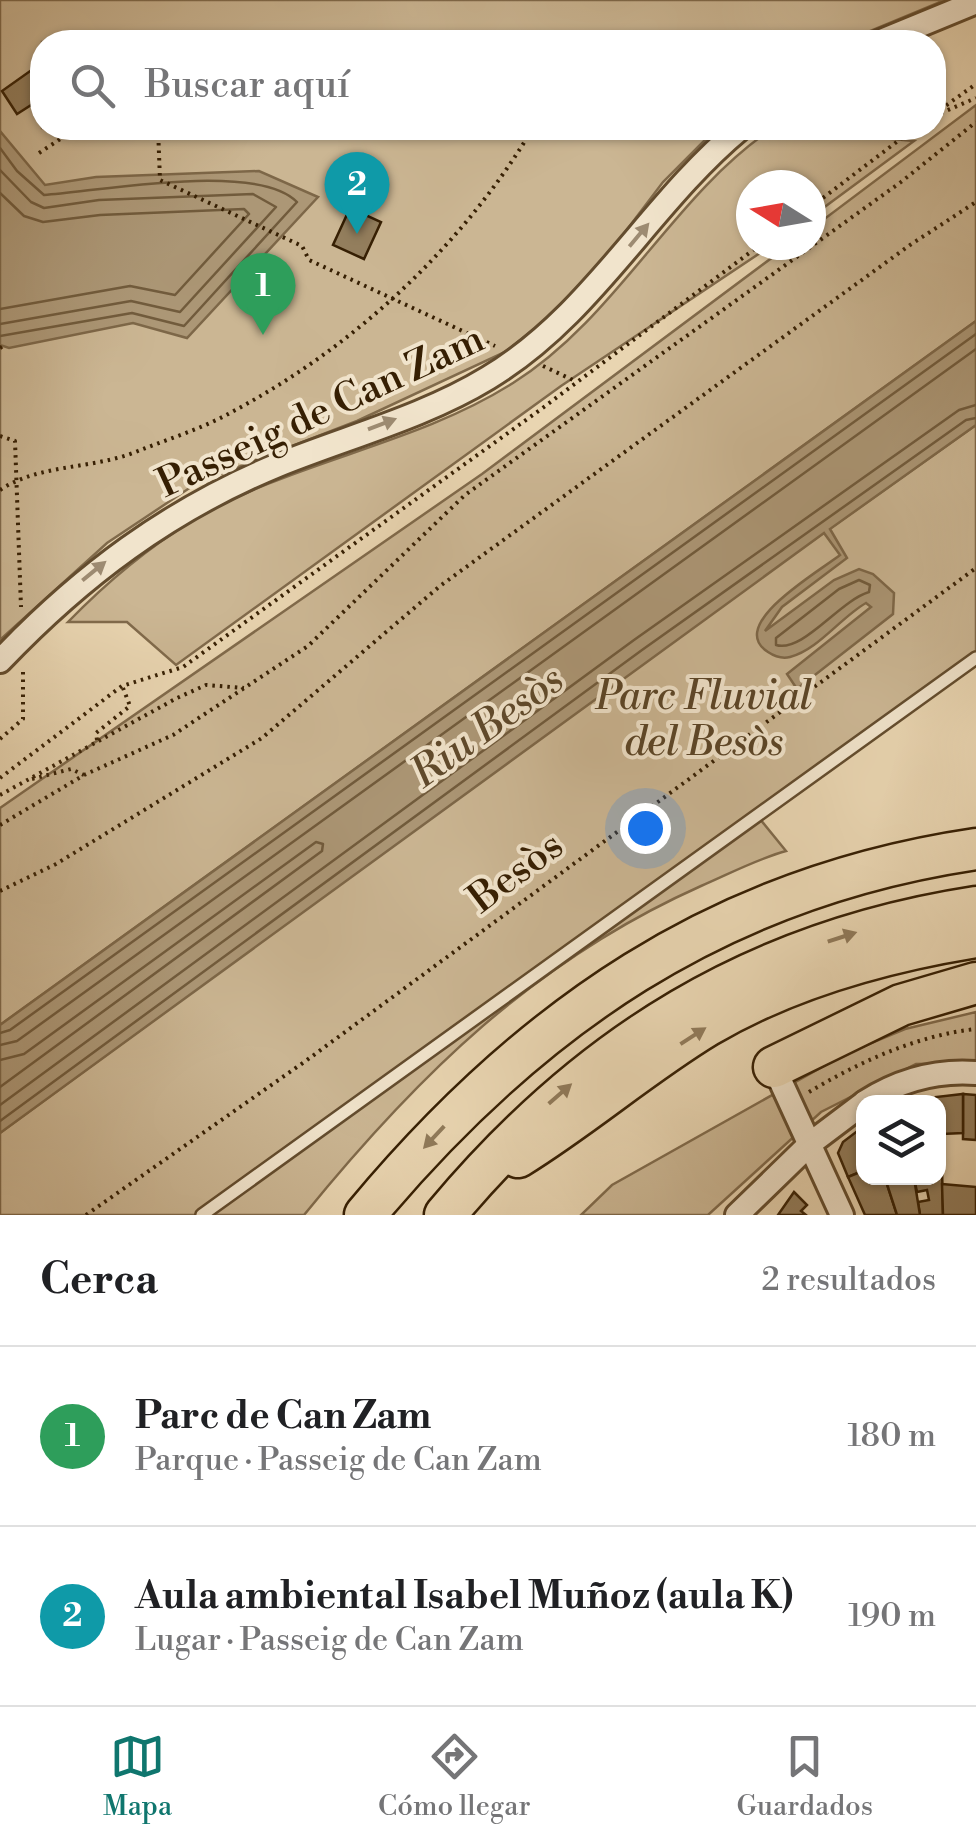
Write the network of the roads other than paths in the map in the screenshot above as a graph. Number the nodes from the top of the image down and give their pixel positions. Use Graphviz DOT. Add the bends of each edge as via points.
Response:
graph roads {
  1 [pos="976,2"];
  2 [pos="908,30"];
  3 [pos="728,140"];
  4 [pos="976,658"];
  5 [pos="11,663"];
  6 [pos="976,849"];
  7 [pos="976,907"];
  8 [pos="976,937"];
  9 [pos="976,983"];
  10 [pos="976,1073"];
  11 [pos="783,1085"];
  12 [pos="877,1095"];
  13 [pos="856,1109"];
  14 [pos="810,1143"];
  15 [pos="456,1202"];
  16 [pos="202,1215"];
  17 [pos="365,1215"];
  18 [pos="737,1215"];
  19 [pos="842,1215"];
  1 -- 2 [label="street"];
  5 -- 3 [label="street, Passeig de Can Zam, one-way" via="108,560 207,496 453,398 519,358 587,298 682,183"];
  4 -- 16 [label="lane"];
  6 -- 17 [label="highway, one-way" via="794,893 646,963 508,1064"];
  15 -- 7 [label="highway, one-way" via="566,1088 716,988 841,937"];
  15 -- 8 [label="highway, one-way" via="709,1025 886,954"];
  9 -- 11 [label="highway" via="901,1005"];
  10 -- 12 [label="street" via="927,1076"];
  11 -- 14 [label="street"];
  13 -- 14 [label="street"];
  14 -- 18 [label="street"];
  14 -- 19 [label="street"];
}
